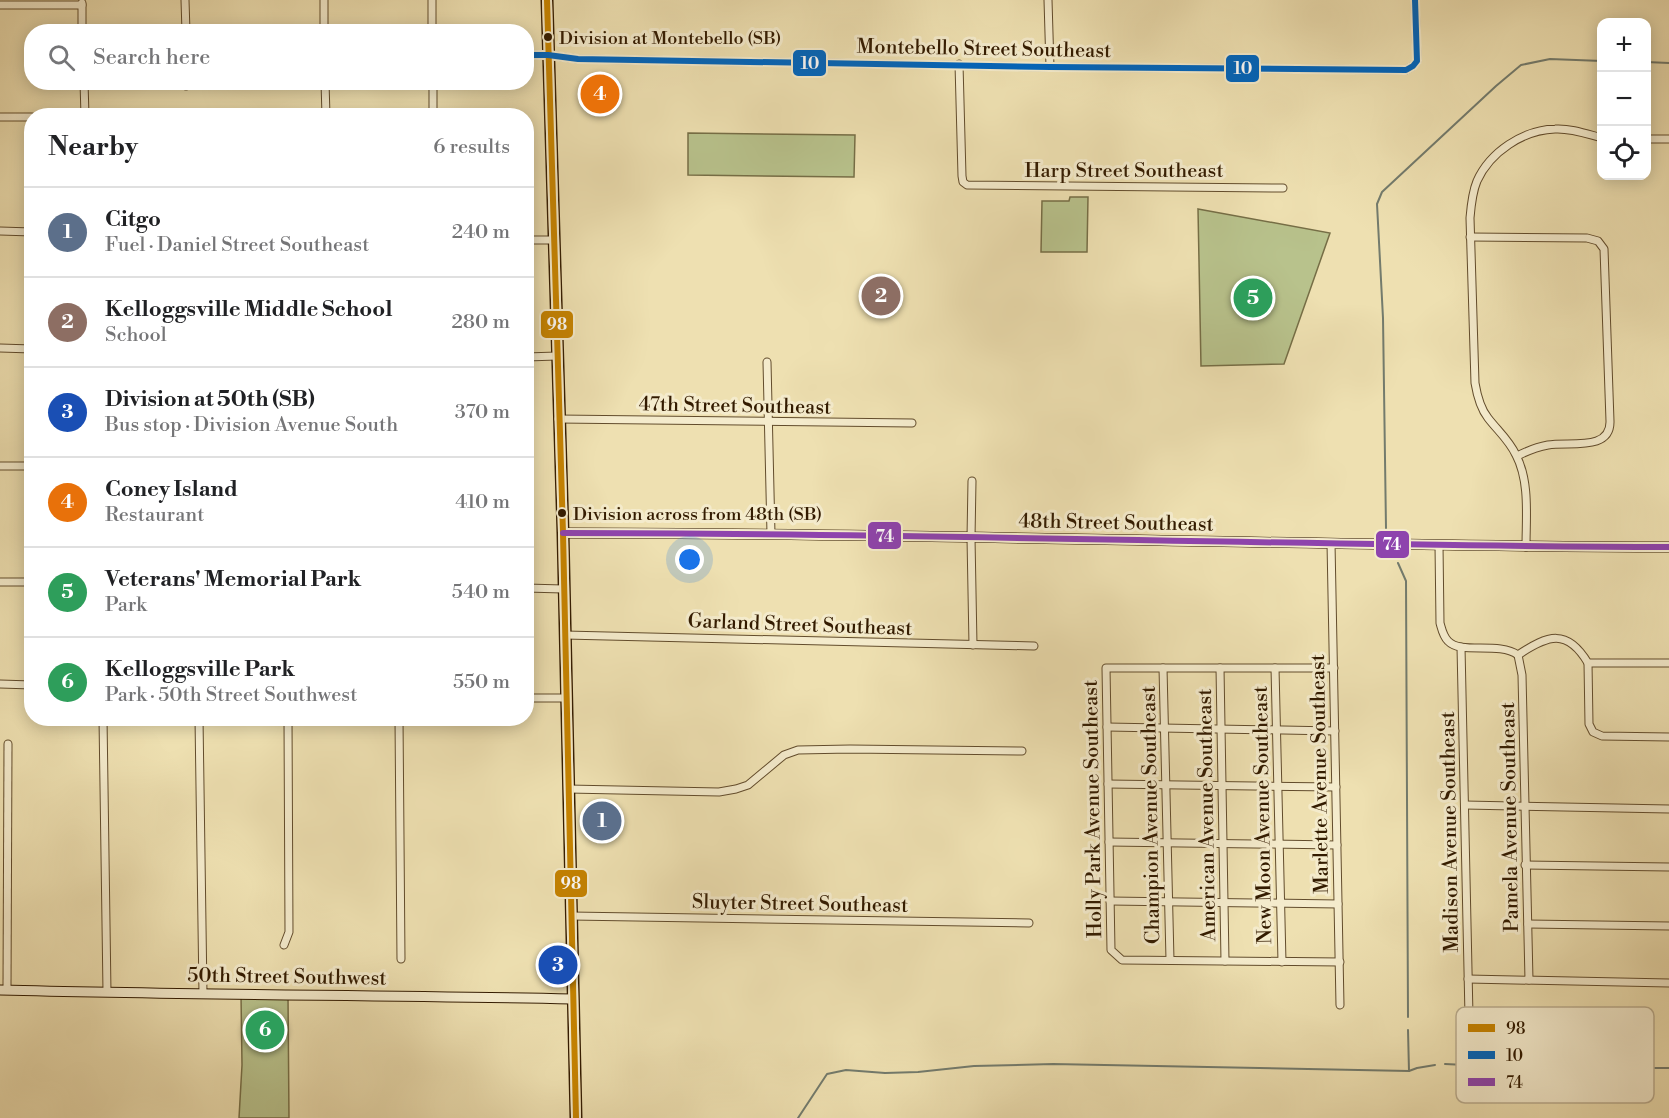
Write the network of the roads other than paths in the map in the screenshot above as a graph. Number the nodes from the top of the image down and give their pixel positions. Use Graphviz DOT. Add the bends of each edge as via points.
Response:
graph roads {
  1 [pos="185,0"];
  2 [pos="324,0"];
  3 [pos="432,0"];
  4 [pos="547,0"];
  5 [pos="1048,0"];
  6 [pos="1415,0"];
  7 [pos="82,2"];
  8 [pos="0,5"];
  9 [pos="82,24"];
  10 [pos="186,24"];
  11 [pos="324,24"];
  12 [pos="432,24"];
  13 [pos="534,55"];
  14 [pos="548,55"];
  15 [pos="959,64"];
  16 [pos="1050,67"];
  17 [pos="84,90"];
  18 [pos="325,90"];
  19 [pos="433,90"];
  20 [pos="84,108"];
  21 [pos="326,108"];
  22 [pos="433,108"];
  23 [pos="0,117"];
  24 [pos="24,117"];
  25 [pos="1597,137"];
  26 [pos="1651,139"];
  27 [pos="1669,139"];
  28 [pos="1282,188"];
  29 [pos="0,231"];
  30 [pos="24,232"];
  31 [pos="1470,237"];
  32 [pos="534,240"];
  33 [pos="554,240"];
  34 [pos="0,348"];
  35 [pos="24,349"];
  36 [pos="557,356"];
  37 [pos="534,357"];
  38 [pos="767,362"];
  39 [pos="558,419"];
  40 [pos="768,422"];
  41 [pos="912,423"];
  42 [pos="1517,456"];
  43 [pos="0,466"];
  44 [pos="24,466"];
  45 [pos="972,481"];
  46 [pos="563,534"];
  47 [pos="771,534"];
  48 [pos="971,538"];
  49 [pos="1331,543"];
  50 [pos="1439,545"];
  51 [pos="1526,547"];
  52 [pos="1669,547"];
  53 [pos="0,582"];
  54 [pos="24,582"];
  55 [pos="534,588"];
  56 [pos="563,589"];
  57 [pos="565,634"];
  58 [pos="973,645"];
  59 [pos="1034,646"];
  60 [pos="1461,647"];
  61 [pos="1518,655"];
  62 [pos="1588,663"];
  63 [pos="1669,663"];
  64 [pos="1163,668"];
  65 [pos="1220,668"];
  66 [pos="1275,668"];
  67 [pos="1334,668"];
  68 [pos="0,684"];
  69 [pos="24,685"];
  70 [pos="534,698"];
  71 [pos="566,698"];
  72 [pos="103,726"];
  73 [pos="199,726"];
  74 [pos="288,726"];
  75 [pos="399,726"];
  76 [pos="1107,727"];
  77 [pos="1164,728"];
  78 [pos="1221,729"];
  79 [pos="1277,730"];
  80 [pos="1335,731"];
  81 [pos="1669,737"];
  82 [pos="8,744"];
  83 [pos="1022,751"];
  84 [pos="1108,784"];
  85 [pos="1166,785"];
  86 [pos="1222,786"];
  87 [pos="1278,786"];
  88 [pos="1336,787"];
  89 [pos="568,789"];
  90 [pos="1465,805"];
  91 [pos="1524,806"];
  92 [pos="1669,809"];
  93 [pos="1109,842"];
  94 [pos="1167,843"];
  95 [pos="1223,844"];
  96 [pos="1280,845"];
  97 [pos="1337,845"];
  98 [pos="1525,865"];
  99 [pos="1669,867"];
  100 [pos="1110,901"];
  101 [pos="1168,902"];
  102 [pos="1224,902"];
  103 [pos="1281,903"];
  104 [pos="1338,904"];
  105 [pos="571,916"];
  106 [pos="1029,923"];
  107 [pos="1528,924"];
  108 [pos="1669,926"];
  109 [pos="284,945"];
  110 [pos="401,958"];
  111 [pos="1170,960"];
  112 [pos="1225,961"];
  113 [pos="1282,962"];
  114 [pos="1340,962"];
  115 [pos="1468,979"];
  116 [pos="1529,980"];
  117 [pos="1669,982"];
  118 [pos="3,990"];
  119 [pos="107,992"];
  120 [pos="203,994"];
  121 [pos="573,999"];
  122 [pos="1340,1005"];
  123 [pos="1469,1007"];
  124 [pos="576,1118"];
  1 -- 10 [label="street"];
  2 -- 11 [label="street"];
  3 -- 12 [label="street"];
  4 -- 14 [label="main road"];
  5 -- 16 [label="street"];
  6 -- 16 [label="street, Montebello Street Southeast" via="1417,61 1406,70"];
  7 -- 8 [label="street"];
  7 -- 9 [label="street"];
  13 -- 14 [label="street, Montebello Street Southeast"];
  14 -- 15 [label="street, Montebello Street Southeast"];
  14 -- 33 [label="main road"];
  15 -- 16 [label="street, Montebello Street Southeast"];
  15 -- 28 [label="street, Harp Street Southeast" via="962,176 969,186"];
  17 -- 20 [label="street"];
  18 -- 21 [label="street"];
  19 -- 22 [label="street"];
  23 -- 24 [label="street"];
  25 -- 31 [label="street" via="1555,129 1512,142 1490,160 1478,180 1473,193"];
  26 -- 27 [label="street"];
  29 -- 30 [label="street"];
  31 -- 42 [label="street" via="1476,391 1487,417"];
  31 -- 42 [label="street" via="1581,238 1598,241 1605,252 1609,431 1597,442 1550,444"];
  32 -- 33 [label="street"];
  33 -- 36 [label="main road"];
  34 -- 35 [label="street"];
  36 -- 37 [label="street"];
  36 -- 39 [label="main road"];
  38 -- 40 [label="street"];
  39 -- 40 [label="street, 47th Street Southeast"];
  39 -- 46 [label="main road"];
  40 -- 41 [label="street, 47th Street Southeast"];
  40 -- 47 [label="street"];
  42 -- 51 [label="street" via="1525,483"];
  43 -- 44 [label="street"];
  45 -- 48 [label="street"];
  46 -- 47 [label="street, 48th Street Southeast"];
  46 -- 56 [label="main road"];
  47 -- 48 [label="street, 48th Street Southeast"];
  48 -- 49 [label="street, 48th Street Southeast"];
  48 -- 58 [label="street"];
  49 -- 50 [label="street, 48th Street Southeast"];
  49 -- 67 [label="street, Marlette Avenue Southeast"];
  50 -- 51 [label="street, 48th Street Southeast"];
  50 -- 60 [label="street" via="1440,624 1446,640"];
  51 -- 52 [label="street, 48th Street Southeast"];
  53 -- 54 [label="street"];
  55 -- 56 [label="street"];
  56 -- 57 [label="main road"];
  57 -- 58 [label="street, Garland Street Southeast"];
  57 -- 71 [label="main road"];
  58 -- 59 [label="street, Garland Street Southeast"];
  60 -- 61 [label="street" via="1503,649"];
  60 -- 90 [label="street, Madison Avenue Southeast"];
  61 -- 62 [label="street" via="1544,639 1556,638 1579,649"];
  61 -- 91 [label="street, Pamela Avenue Southeast" via="1522,675"];
  62 -- 63 [label="street"];
  62 -- 81 [label="street" via="1589,724 1593,732 1602,736"];
  64 -- 65 [label="street"];
  64 -- 76 [label="street, Holly Park Avenue Southeast" via="1107,668"];
  64 -- 77 [label="street, Champion Avenue Southeast"];
  65 -- 66 [label="street"];
  65 -- 78 [label="street, American Avenue Southeast"];
  66 -- 67 [label="street"];
  66 -- 79 [label="street, New Moon Avenue Southeast"];
  67 -- 80 [label="street, Marlette Avenue Southeast"];
  68 -- 69 [label="street"];
  70 -- 71 [label="street"];
  71 -- 89 [label="main road"];
  72 -- 119 [label="street"];
  73 -- 120 [label="street"];
  74 -- 109 [label="street" via="290,932"];
  75 -- 110 [label="street"];
  76 -- 77 [label="street"];
  76 -- 84 [label="street, Holly Park Avenue Southeast"];
  77 -- 78 [label="street"];
  77 -- 85 [label="street, Champion Avenue Southeast"];
  78 -- 79 [label="street"];
  78 -- 86 [label="street, American Avenue Southeast"];
  79 -- 80 [label="street"];
  79 -- 87 [label="street, New Moon Avenue Southeast"];
  80 -- 88 [label="street, Marlette Avenue Southeast"];
  82 -- 118 [label="street"];
  83 -- 89 [label="street" via="798,750 784,755 748,784 719,792"];
  84 -- 85 [label="street"];
  84 -- 93 [label="street, Holly Park Avenue Southeast"];
  85 -- 86 [label="street"];
  85 -- 94 [label="street, Champion Avenue Southeast"];
  86 -- 87 [label="street"];
  86 -- 95 [label="street, American Avenue Southeast"];
  87 -- 88 [label="street"];
  87 -- 96 [label="street, New Moon Avenue Southeast"];
  88 -- 97 [label="street, Marlette Avenue Southeast"];
  89 -- 105 [label="main road"];
  90 -- 91 [label="street"];
  90 -- 115 [label="street, Madison Avenue Southeast"];
  91 -- 92 [label="street"];
  91 -- 98 [label="street, Pamela Avenue Southeast"];
  93 -- 94 [label="street"];
  93 -- 100 [label="street, Holly Park Avenue Southeast"];
  94 -- 95 [label="street"];
  94 -- 101 [label="street, Champion Avenue Southeast"];
  95 -- 96 [label="street"];
  95 -- 102 [label="street, American Avenue Southeast"];
  96 -- 97 [label="street"];
  96 -- 103 [label="street, New Moon Avenue Southeast"];
  97 -- 104 [label="street, Marlette Avenue Southeast"];
  98 -- 99 [label="street"];
  98 -- 107 [label="street, Pamela Avenue Southeast"];
  100 -- 101 [label="street"];
  100 -- 111 [label="street, Holly Park Avenue Southeast" via="1111,950 1122,960"];
  101 -- 102 [label="street"];
  101 -- 111 [label="street, Champion Avenue Southeast"];
  102 -- 103 [label="street"];
  102 -- 112 [label="street, American Avenue Southeast"];
  103 -- 104 [label="street"];
  103 -- 113 [label="street, New Moon Avenue Southeast"];
  104 -- 114 [label="street, Marlette Avenue Southeast"];
  105 -- 106 [label="street, Sluyter Street Southeast"];
  105 -- 121 [label="main road"];
  107 -- 108 [label="street"];
  107 -- 116 [label="street, Pamela Avenue Southeast"];
  111 -- 112 [label="street"];
  112 -- 113 [label="street"];
  113 -- 114 [label="street"];
  114 -- 122 [label="street, Marlette Avenue Southeast"];
  115 -- 116 [label="street"];
  115 -- 123 [label="street, Madison Avenue Southeast"];
  116 -- 117 [label="street"];
  118 -- 119 [label="street, 50th Street Southwest"];
  119 -- 120 [label="street, 50th Street Southwest"];
  120 -- 121 [label="street, 50th Street Southwest"];
  121 -- 124 [label="main road"];
}
